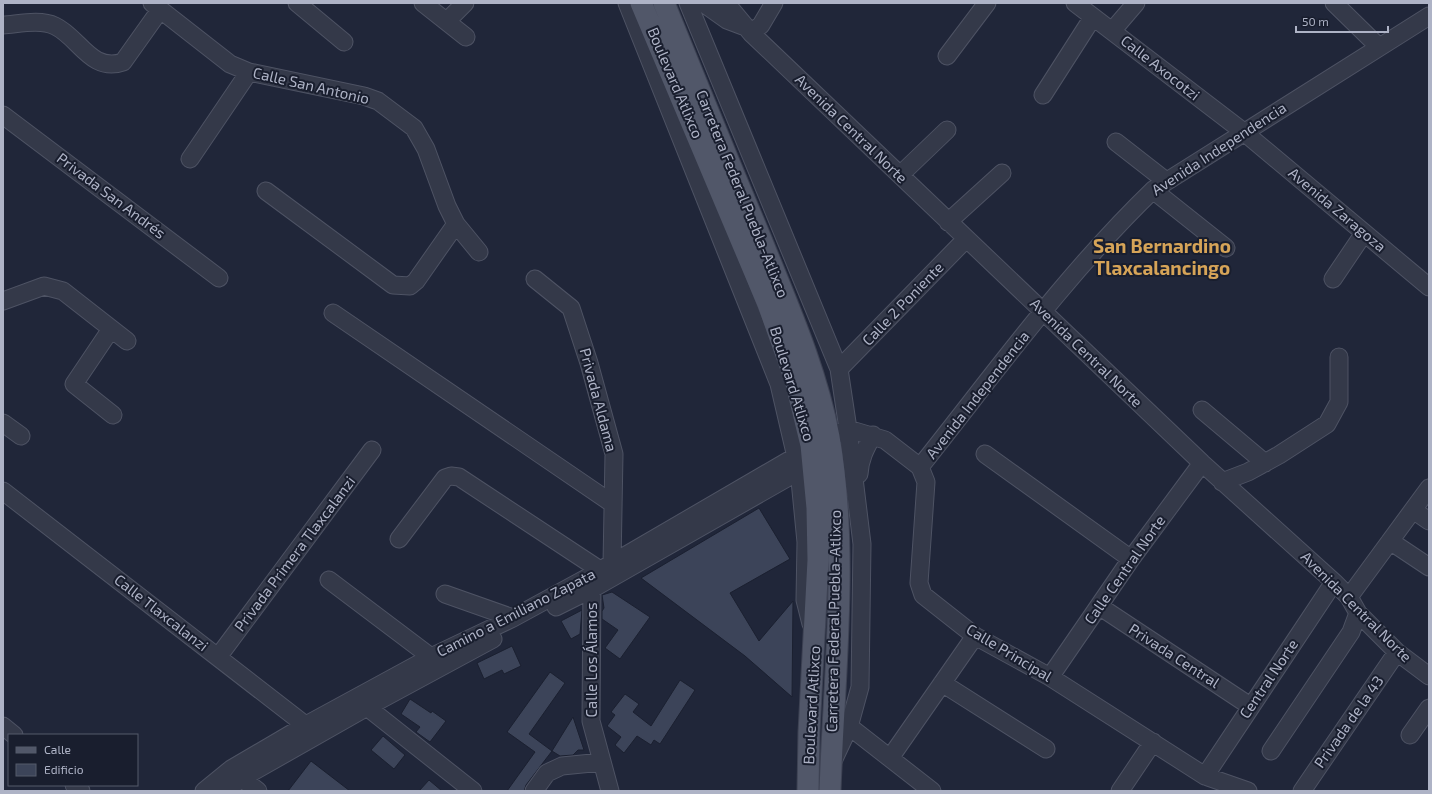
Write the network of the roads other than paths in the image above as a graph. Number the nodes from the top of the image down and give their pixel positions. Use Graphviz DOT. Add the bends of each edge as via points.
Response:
graph roads {
  1 [pos="297,3"];
  2 [pos="423,3"];
  3 [pos="465,3"];
  4 [pos="664,3"];
  5 [pos="688,3"];
  6 [pos="703,3"];
  7 [pos="726,3"];
  8 [pos="774,3"];
  9 [pos="986,3"];
  10 [pos="1075,3"];
  11 [pos="1136,3"];
  12 [pos="1334,3"];
  13 [pos="637,4"];
  14 [pos="156,6"];
  15 [pos="1429,16"];
  16 [pos="1093,17"];
  17 [pos="447,21"];
  18 [pos="3,25"];
  19 [pos="747,30"];
  20 [pos="1112,31"];
  21 [pos="466,37"];
  22 [pos="344,42"];
  23 [pos="1379,47"];
  24 [pos="947,56"];
  25 [pos="249,72"];
  26 [pos="1043,95"];
  27 [pos="3,115"];
  28 [pos="947,130"];
  29 [pos="1245,133"];
  30 [pos="1116,142"];
  31 [pos="190,159"];
  32 [pos="1002,173"];
  33 [pos="900,175"];
  34 [pos="1159,185"];
  35 [pos="266,191"];
  36 [pos="948,222"];
  37 [pos="456,224"];
  38 [pos="1364,234"];
  39 [pos="966,239"];
  40 [pos="1226,248"];
  41 [pos="479,252"];
  42 [pos="219,278"];
  43 [pos="535,279"];
  44 [pos="1333,279"];
  45 [pos="1429,286"];
  46 [pos="3,301"];
  47 [pos="333,312"];
  48 [pos="1043,312"];
  49 [pos="111,329"];
  50 [pos="127,341"];
  51 [pos="1339,357"];
  52 [pos="839,369"];
  53 [pos="1202,410"];
  54 [pos="113,415"];
  55 [pos="3,423"];
  56 [pos="21,436"];
  57 [pos="859,436"];
  58 [pos="372,450"];
  59 [pos="813,454"];
  60 [pos="984,454"];
  61 [pos="1265,463"];
  62 [pos="1202,464"];
  63 [pos="920,467"];
  64 [pos="1222,482"];
  65 [pos="1429,488"];
  66 [pos="3,491"];
  67 [pos="856,494"];
  68 [pos="613,504"];
  69 [pos="1413,510"];
  70 [pos="1429,521"];
  71 [pos="398,539"];
  72 [pos="1390,541"];
  73 [pos="1131,559"];
  74 [pos="1429,568"];
  75 [pos="599,574"];
  76 [pos="329,580"];
  77 [pos="1334,582"];
  78 [pos="445,594"];
  79 [pos="1349,598"];
  80 [pos="1099,606"];
  81 [pos="1358,613"];
  82 [pos="513,618"];
  83 [pos="975,636"];
  84 [pos="1397,652"];
  85 [pos="218,657"];
  86 [pos="434,663"];
  87 [pos="1429,676"];
  88 [pos="1050,677"];
  89 [pos="942,683"];
  90 [pos="367,706"];
  91 [pos="1250,706"];
  92 [pos="1429,708"];
  93 [pos="832,712"];
  94 [pos="3,726"];
  95 [pos="849,727"];
  96 [pos="312,730"];
  97 [pos="13,734"];
  98 [pos="1410,735"];
  99 [pos="1153,742"];
  100 [pos="1046,749"];
  101 [pos="1271,751"];
  102 [pos="890,758"];
  103 [pos="602,762"];
  104 [pos="831,766"];
  105 [pos="236,774"];
  106 [pos="1205,776"];
  107 [pos="204,791"];
  108 [pos="225,791"];
  109 [pos="258,791"];
  110 [pos="473,791"];
  111 [pos="534,791"];
  112 [pos="610,791"];
  113 [pos="808,791"];
  114 [pos="830,791"];
  115 [pos="932,791"];
  116 [pos="1120,791"];
  117 [pos="1248,791"];
  118 [pos="1302,791"];
  1 -- 22 [label="street"];
  2 -- 17 [label="street"];
  3 -- 17 [label="street"];
  4 -- 59 [label="main road, Carretera Federal Puebla-Atlixco" via="815,377"];
  5 -- 52 [label="street"];
  6 -- 19 [label="street, Avenida Central Norte"];
  7 -- 19 [label="street, Avenida Central Norte"];
  8 -- 19 [label="street" via="761,25"];
  9 -- 24 [label="street"];
  10 -- 16 [label="street, Calle Axocotzi"];
  11 -- 20 [label="street"];
  12 -- 23 [label="street"];
  13 -- 59 [label="main road, Boulevard Atlixco" via="768,304 794,380"];
  14 -- 18 [label="street" via="123,62 114,65 95,59 56,26 43,23"];
  14 -- 25 [label="street, Calle San Antonio" via="230,64"];
  15 -- 23 [label="street, Avenida Independencia"];
  16 -- 20 [label="street, Calle Axocotzi"];
  16 -- 26 [label="street"];
  17 -- 21 [label="street"];
  19 -- 33 [label="street, Avenida Central Norte"];
  20 -- 29 [label="street, Calle Axocotzi"];
  23 -- 29 [label="street, Avenida Independencia"];
  25 -- 31 [label="street"];
  25 -- 37 [label="street, Calle San Antonio" via="378,101 414,128 426,149 446,206"];
  27 -- 42 [label="street, Privada San Andrés"];
  28 -- 33 [label="street"];
  29 -- 34 [label="street, Avenida Independencia"];
  29 -- 38 [label="street, Avenida Zaragoza"];
  30 -- 34 [label="street"];
  32 -- 36 [label="street"];
  33 -- 36 [label="street, Avenida Central Norte"];
  34 -- 40 [label="street"];
  34 -- 48 [label="street, Avenida Independencia" via="1124,217"];
  35 -- 37 [label="street" via="393,285 410,286 416,281"];
  36 -- 39 [label="street, Avenida Central Norte"];
  37 -- 41 [label="street, Calle San Antonio"];
  38 -- 44 [label="street"];
  38 -- 45 [label="street, Avenida Zaragoza"];
  39 -- 48 [label="street, Avenida Central Norte"];
  39 -- 52 [label="street, Calle 2 Poniente"];
  43 -- 68 [label="street, Privada Aldama" via="571,308 614,454"];
  46 -- 49 [label="street" via="44,286 63,291"];
  47 -- 68 [label="street"];
  48 -- 62 [label="street, Avenida Central Norte"];
  48 -- 63 [label="street, Avenida Independencia"];
  49 -- 50 [label="street"];
  49 -- 54 [label="street" via="74,384"];
  51 -- 61 [label="street" via="1339,402 1327,424"];
  52 -- 57 [label="street"];
  53 -- 61 [label="street"];
  55 -- 56 [label="street"];
  57 -- 59 [label="street"];
  57 -- 63 [label="street" via="885,440"];
  57 -- 67 [label="street"];
  57 -- 67 [label="street" via="864,449"];
  58 -- 85 [label="street, Privada Primera Tlaxcalanzi"];
  59 -- 75 [label="street, Camino a Emiliano Zapata"];
  59 -- 75 [label="street, Camino a Emiliano Zapata"];
  59 -- 93 [label="main road, Carretera Federal Puebla-Atlixco" via="838,507 839,563"];
  59 -- 113 [label="main road, Boulevard Atlixco" via="818,560"];
  60 -- 73 [label="street"];
  61 -- 64 [label="street"];
  62 -- 64 [label="street, Avenida Central Norte"];
  62 -- 73 [label="street, Calle Central Norte"];
  63 -- 83 [label="street, Calle Principal" via="926,482 919,583 923,595"];
  64 -- 77 [label="street, Avenida Central Norte"];
  65 -- 69 [label="street"];
  66 -- 85 [label="street, Calle Tlaxcalanzi"];
  67 -- 95 [label="street" via="862,544 860,687"];
  68 -- 75 [label="street, Privada Aldama"];
  69 -- 70 [label="street"];
  69 -- 72 [label="street"];
  71 -- 75 [label="street" via="444,478 459,477"];
  72 -- 74 [label="street"];
  72 -- 79 [label="street"];
  73 -- 80 [label="street, Calle Central Norte"];
  75 -- 82 [label="street, Camino a Emiliano Zapata"];
  75 -- 86 [label="street, Camino a Emiliano Zapata"];
  75 -- 103 [label="street, Calle Los Álamos" via="591,721"];
  76 -- 86 [label="street"];
  77 -- 79 [label="street, Avenida Central Norte"];
  77 -- 91 [label="street, Central Norte"];
  78 -- 82 [label="street"];
  79 -- 81 [label="street, Avenida Central Norte"];
  80 -- 88 [label="street, Calle Central Norte"];
  80 -- 91 [label="street, Privada Central"];
  81 -- 84 [label="street, Avenida Central Norte"];
  81 -- 101 [label="street" via="1351,632"];
  82 -- 86 [label="street, Camino a Emiliano Zapata"];
  83 -- 88 [label="street, Calle Principal"];
  83 -- 89 [label="street"];
  84 -- 87 [label="street, Avenida Central Norte"];
  84 -- 118 [label="street, Privada de la 43"];
  85 -- 96 [label="street, Calle Tlaxcalanzi"];
  86 -- 90 [label="street, Camino a Emiliano Zapata"];
  86 -- 96 [label="street, Camino a Emiliano Zapata"];
  88 -- 99 [label="street, Calle Principal"];
  89 -- 100 [label="street"];
  89 -- 102 [label="street"];
  90 -- 96 [label="street, Camino a Emiliano Zapata"];
  90 -- 110 [label="street"];
  91 -- 106 [label="street, Central Norte"];
  92 -- 98 [label="street"];
  93 -- 95 [label="street"];
  93 -- 104 [label="main road, Carretera Federal Puebla-Atlixco"];
  94 -- 97 [label="street"];
  95 -- 102 [label="street"];
  95 -- 104 [label="street"];
  96 -- 105 [label="street, Camino a Emiliano Zapata"];
  99 -- 106 [label="street, Calle Principal"];
  99 -- 116 [label="street"];
  102 -- 115 [label="street"];
  103 -- 111 [label="street" via="562,766 547,773"];
  103 -- 112 [label="street, Calle Los Álamos"];
  104 -- 114 [label="main road, Carretera Federal Puebla-Atlixco"];
  105 -- 107 [label="street, Camino a Emiliano Zapata"];
  105 -- 108 [label="street, Camino a Emiliano Zapata"];
  105 -- 109 [label="street"];
  106 -- 117 [label="street, Calle Principal"];
}
